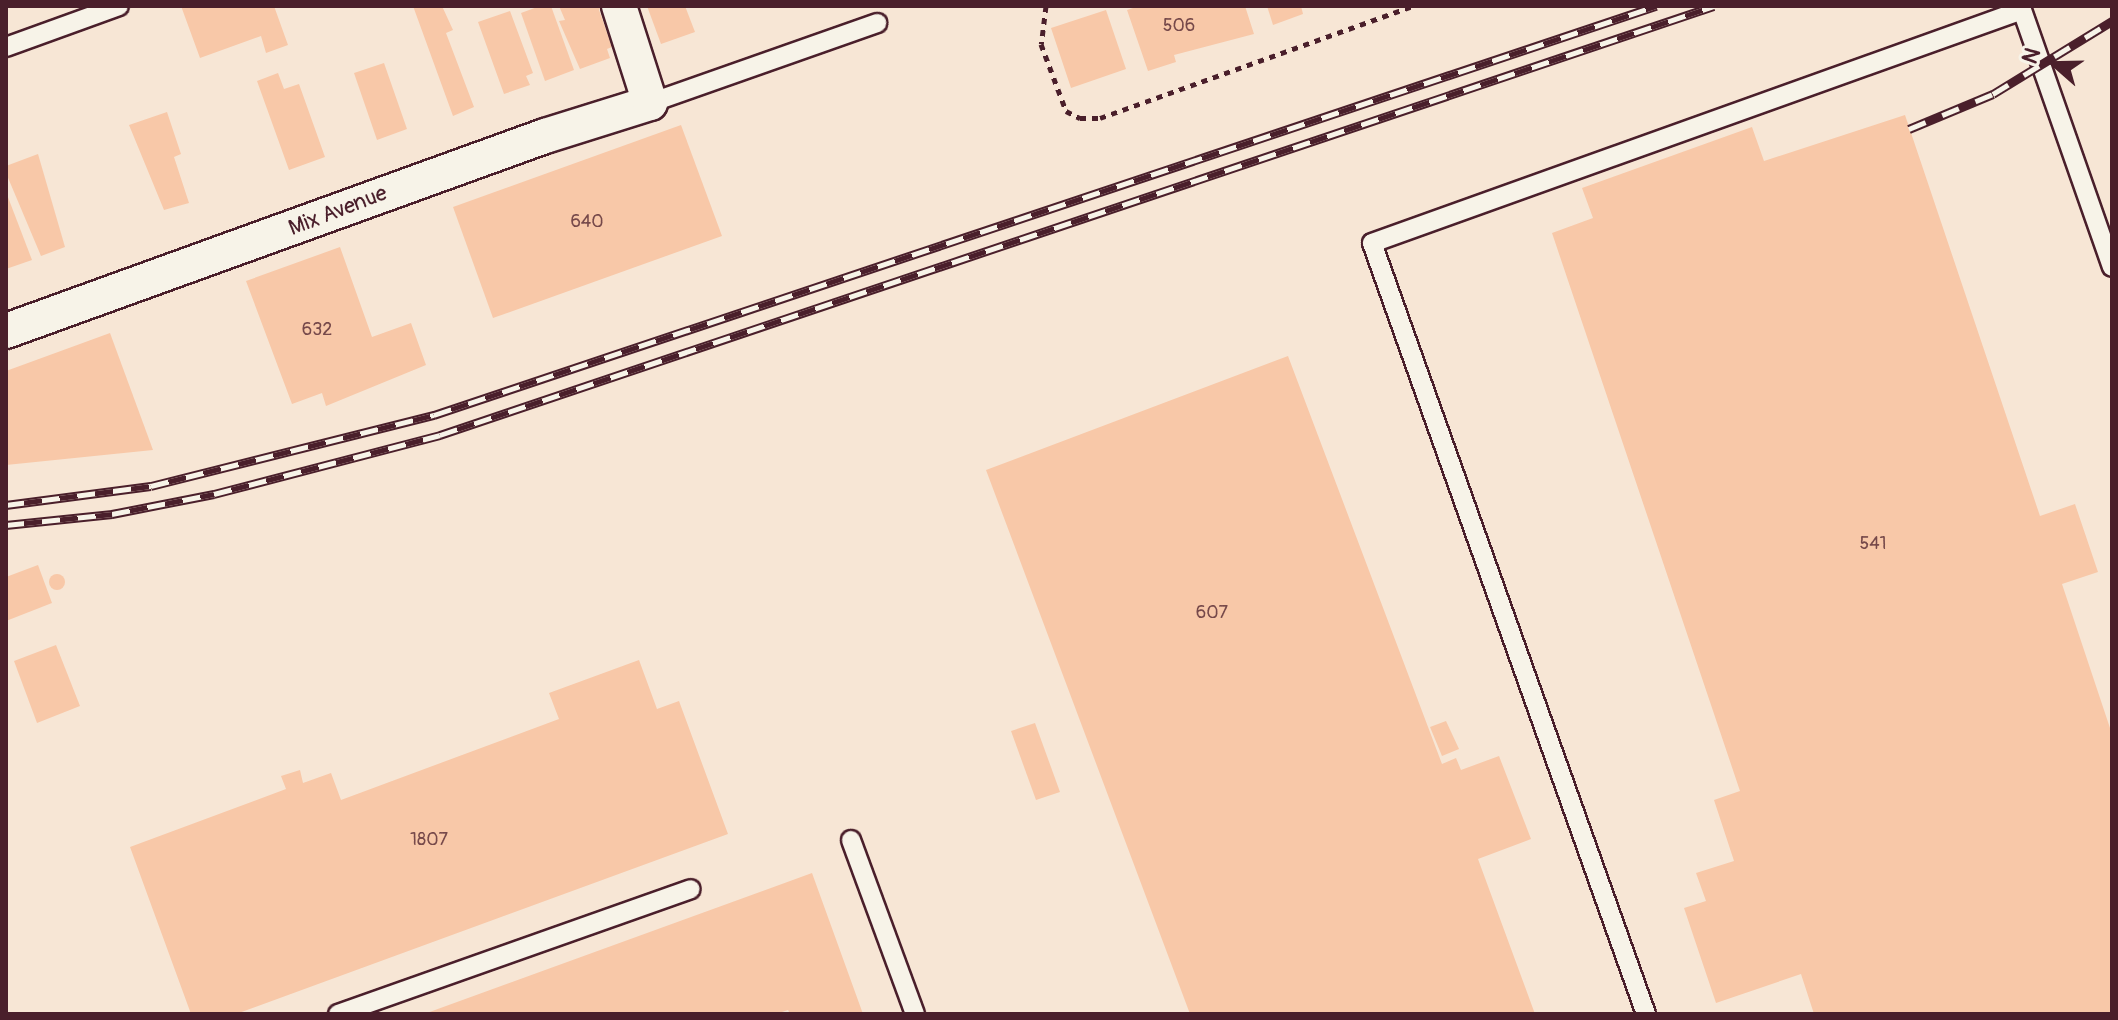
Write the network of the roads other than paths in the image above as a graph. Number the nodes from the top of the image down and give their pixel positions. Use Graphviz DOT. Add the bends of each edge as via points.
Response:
graph roads {
  1 [pos="119,6"];
  2 [pos="619,6"];
  3 [pos="2022,8"];
  4 [pos="877,23"];
  5 [pos="6,47"];
  6 [pos="647,92"];
  7 [pos="2112,267"];
  8 [pos="6,331"];
  9 [pos="851,840"];
  10 [pos="691,889"];
  11 [pos="338,1014"];
  12 [pos="915,1014"];
  13 [pos="1646,1014"];
  1 -- 5 [label="lane"];
  2 -- 6 [label="street"];
  3 -- 7 [label="lane"];
  3 -- 13 [label="lane" via="1372,243"];
  4 -- 6 [label="lane"];
  6 -- 8 [label="street, Mix Avenue" via="530,141"];
  9 -- 12 [label="lane"];
  10 -- 11 [label="lane"];
}
